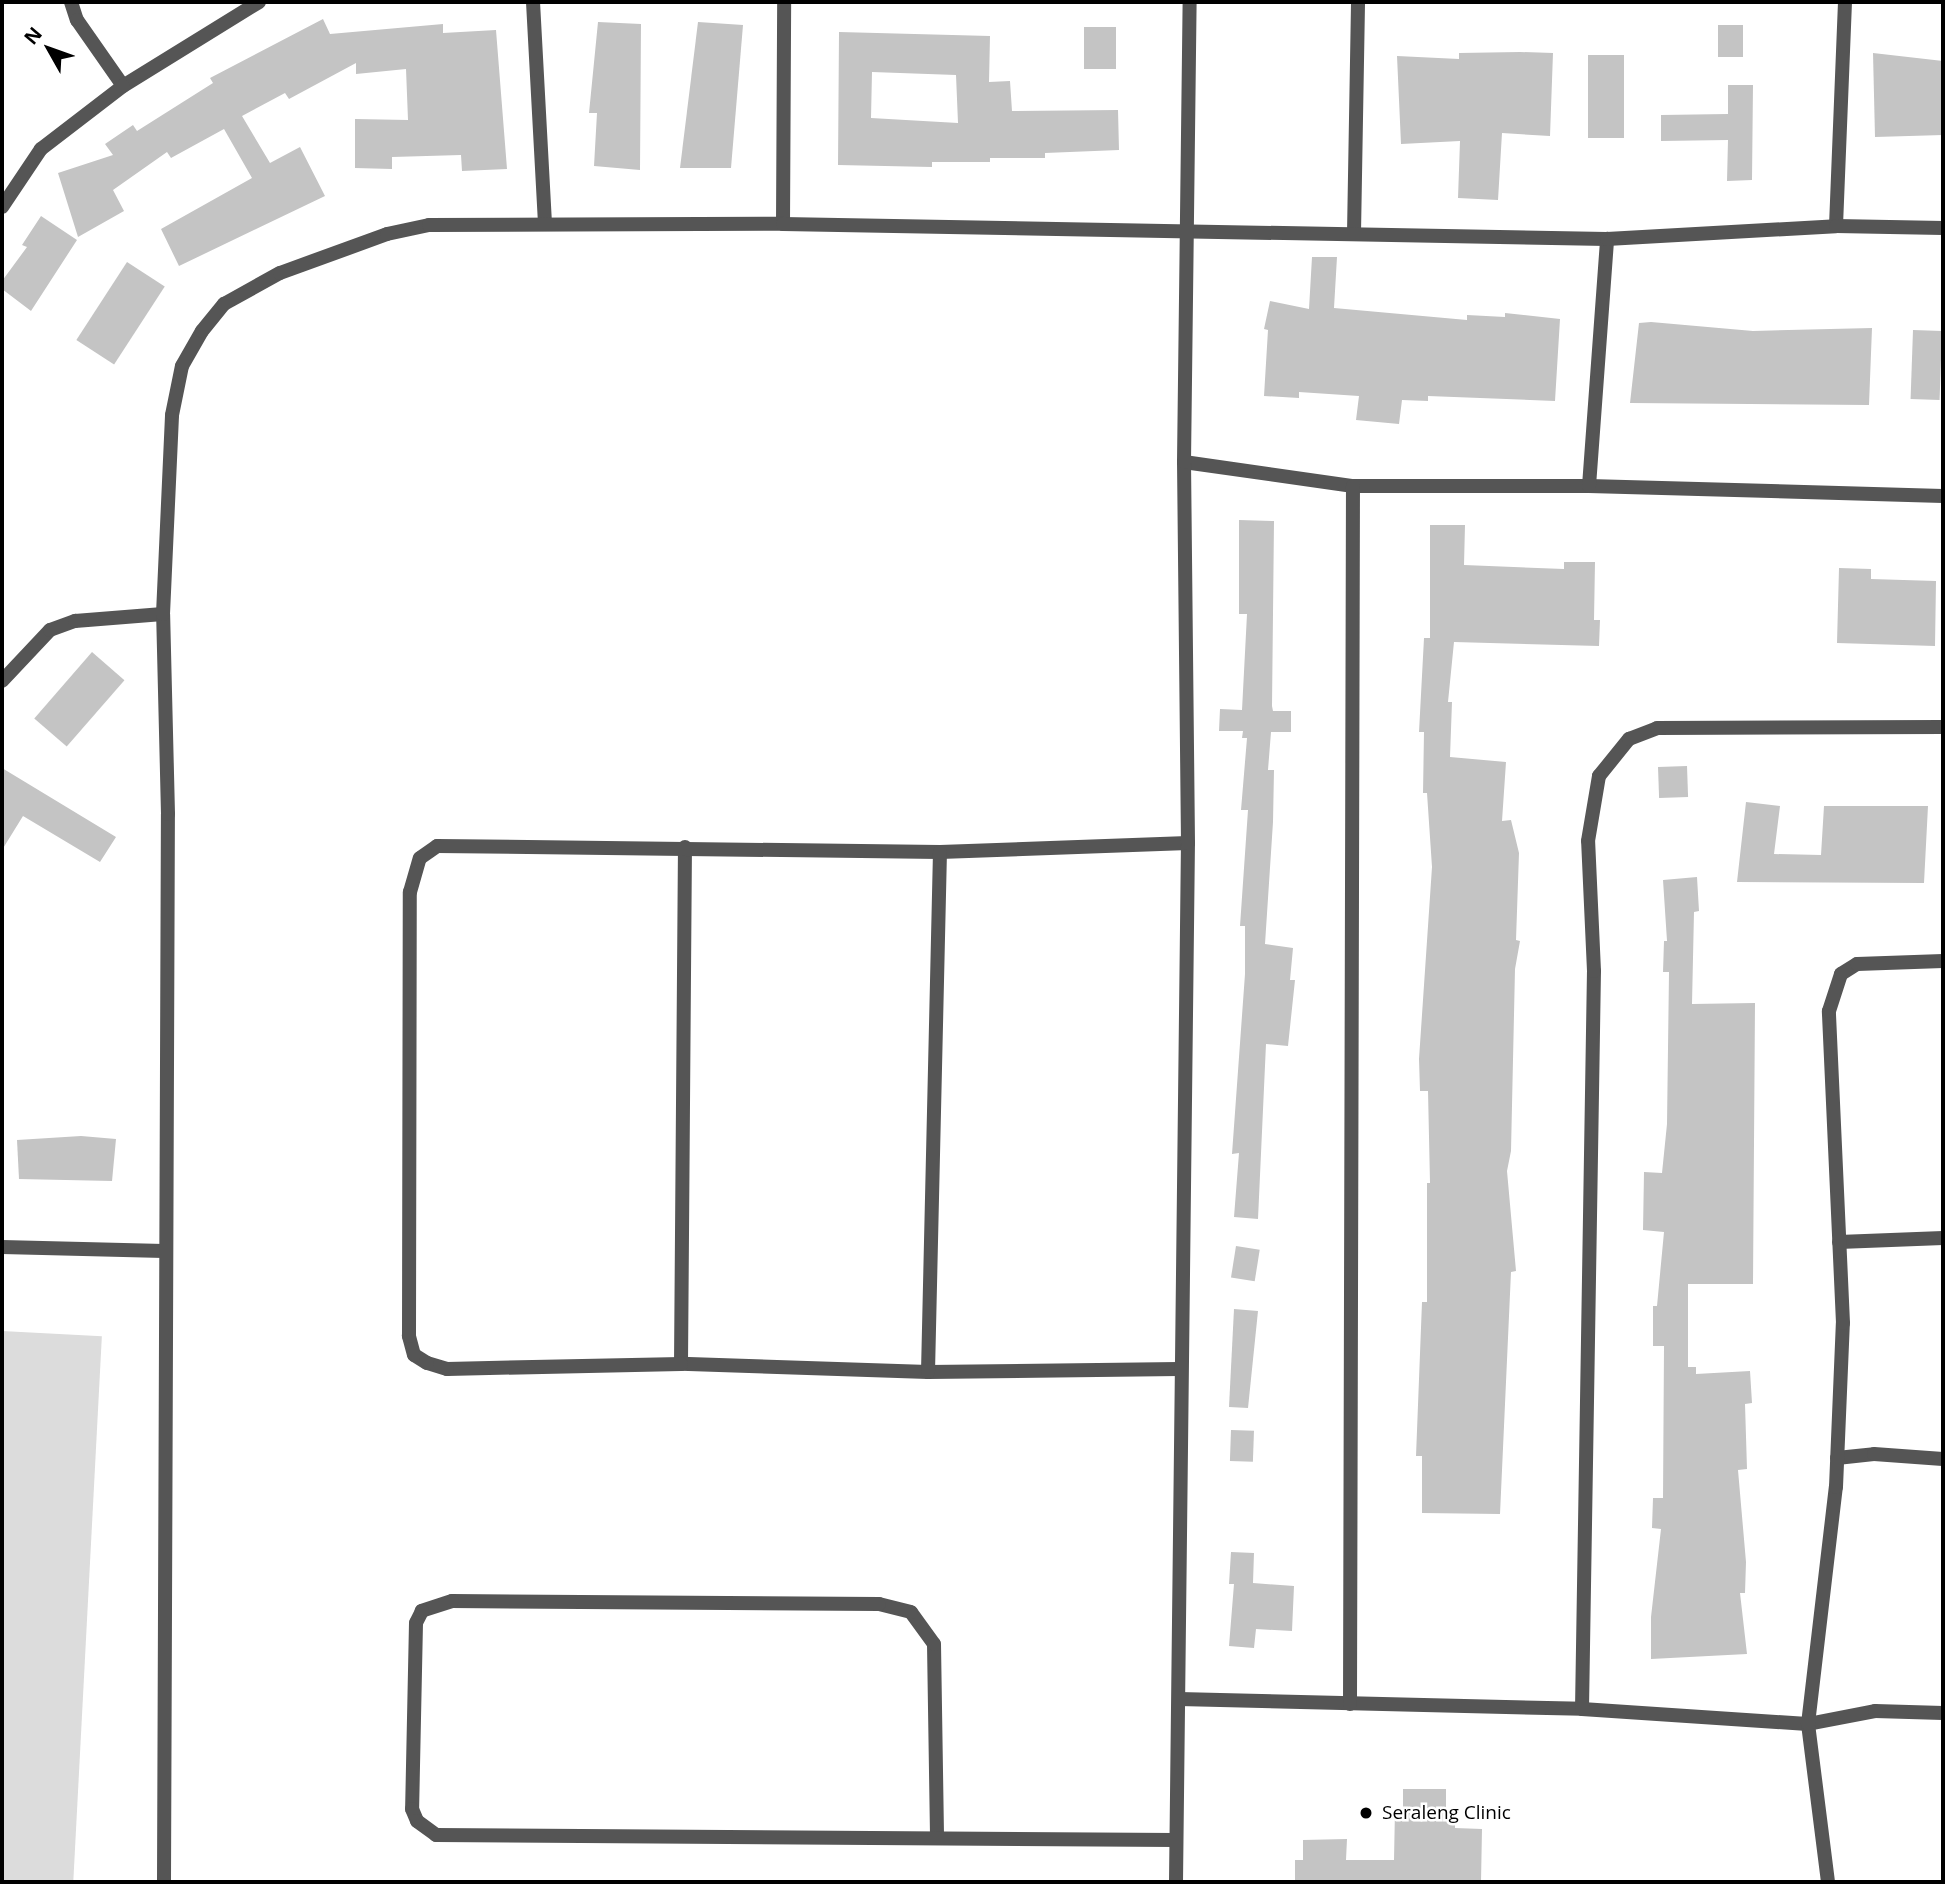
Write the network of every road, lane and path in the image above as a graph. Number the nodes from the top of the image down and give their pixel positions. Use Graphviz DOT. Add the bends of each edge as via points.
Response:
graph roads {
  1 [pos="71,2"];
  2 [pos="259,2"];
  3 [pos="533,2"];
  4 [pos="784,2"];
  5 [pos="1190,2"];
  6 [pos="1358,2"];
  7 [pos="1845,2"];
  8 [pos="123,86"];
  9 [pos="2,207"];
  10 [pos="545,222"];
  11 [pos="783,224"];
  12 [pos="1836,226"];
  13 [pos="1943,228"];
  14 [pos="1354,233"];
  15 [pos="1189,234"];
  16 [pos="1607,239"];
  17 [pos="1184,462"];
  18 [pos="1353,486"];
  19 [pos="1589,486"];
  20 [pos="1943,496"];
  21 [pos="163,614"];
  22 [pos="2,681"];
  23 [pos="1943,727"];
  24 [pos="1188,843"];
  25 [pos="685,847"];
  26 [pos="940,852"];
  27 [pos="1943,961"];
  28 [pos="1943,1238"];
  29 [pos="1839,1242"];
  30 [pos="2,1247"];
  31 [pos="164,1251"];
  32 [pos="681,1364"];
  33 [pos="1179,1369"];
  34 [pos="928,1372"];
  35 [pos="1837,1458"];
  36 [pos="1943,1459"];
  37 [pos="1179,1699"];
  38 [pos="1350,1704"];
  39 [pos="1582,1709"];
  40 [pos="1943,1713"];
  41 [pos="1808,1724"];
  42 [pos="937,1835"];
  43 [pos="1175,1840"];
  44 [pos="164,1882"];
  45 [pos="1176,1882"];
  46 [pos="1828,1882"];
  1 -- 8 [label="street" via="77,20"];
  2 -- 8 [label="street"];
  3 -- 10 [label="street"];
  4 -- 11 [label="street"];
  5 -- 15 [label="street"];
  6 -- 14 [label="street"];
  7 -- 12 [label="street"];
  8 -- 9 [label="street" via="41,149"];
  10 -- 11 [label="street"];
  10 -- 21 [label="street" via="429,225 387,234 281,273 224,304 182,366 172,415"];
  11 -- 15 [label="street"];
  12 -- 13 [label="street"];
  12 -- 16 [label="street"];
  14 -- 15 [label="street"];
  14 -- 16 [label="street"];
  15 -- 17 [label="street"];
  16 -- 19 [label="street"];
  17 -- 18 [label="street"];
  17 -- 24 [label="street"];
  18 -- 19 [label="street"];
  18 -- 38 [label="street"];
  19 -- 20 [label="street"];
  21 -- 22 [label="street" via="75,621 50,630"];
  21 -- 31 [label="street" via="168,814"];
  23 -- 39 [label="street" via="1657,728 1629,739 1599,776 1588,841 1594,971"];
  24 -- 26 [label="street"];
  24 -- 33 [label="street"];
  25 -- 26 [label="street"];
  25 -- 32 [label="street"];
  25 -- 32 [label="street" via="437,846 420,858 410,892 409,1336 414,1355 447,1369"];
  26 -- 34 [label="street"];
  27 -- 29 [label="street" via="1857,964 1841,974 1835,989 1829,1011"];
  28 -- 29 [label="street"];
  29 -- 35 [label="street" via="1843,1323"];
  30 -- 31 [label="street"];
  31 -- 44 [label="street"];
  32 -- 34 [label="street"];
  33 -- 34 [label="street"];
  33 -- 37 [label="street"];
  35 -- 36 [label="street" via="1874,1454"];
  35 -- 41 [label="street"];
  37 -- 38 [label="street"];
  37 -- 43 [label="street"];
  38 -- 39 [label="street"];
  39 -- 41 [label="street"];
  40 -- 41 [label="street" via="1875,1711"];
  41 -- 46 [label="street"];
  42 -- 42 [label="street" via="436,1835 417,1821 412,1810 416,1623 422,1611 452,1601 879,1604 911,1612 934,1644"];
  42 -- 43 [label="street"];
  43 -- 45 [label="street"];
}
